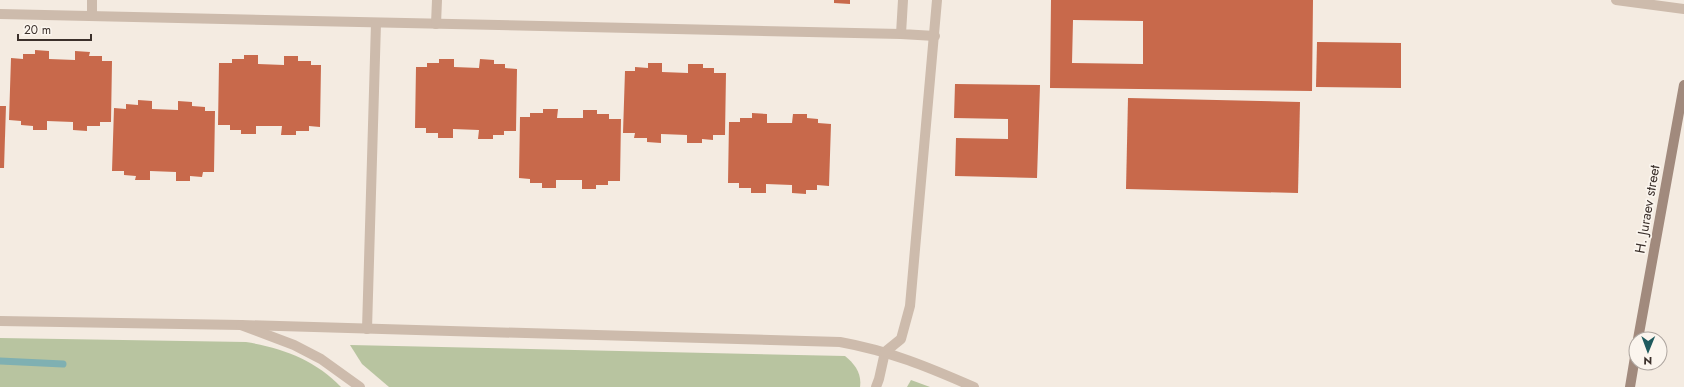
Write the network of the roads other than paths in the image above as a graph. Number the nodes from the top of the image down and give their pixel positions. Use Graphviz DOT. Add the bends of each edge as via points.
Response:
graph roads {
  1 [pos="92,0"];
  2 [pos="437,0"];
  3 [pos="903,0"];
  4 [pos="937,0"];
  5 [pos="1616,0"];
  6 [pos="1684,9"];
  7 [pos="0,14"];
  8 [pos="92,16"];
  9 [pos="376,23"];
  10 [pos="436,24"];
  11 [pos="900,34"];
  12 [pos="935,36"];
  13 [pos="1684,85"];
  14 [pos="0,321"];
  15 [pos="241,325"];
  16 [pos="367,329"];
  17 [pos="1639,331"];
  18 [pos="886,352"];
  19 [pos="1633,371"];
  20 [pos="360,387"];
  21 [pos="876,387"];
  22 [pos="974,387"];
  23 [pos="1630,387"];
  1 -- 8 [label="street"];
  2 -- 10 [label="street"];
  3 -- 11 [label="street"];
  4 -- 12 [label="street"];
  5 -- 6 [label="street"];
  7 -- 8 [label="street"];
  8 -- 9 [label="street"];
  9 -- 10 [label="street"];
  9 -- 16 [label="street"];
  10 -- 11 [label="street"];
  11 -- 12 [label="street"];
  12 -- 18 [label="street" via="910,306 901,339"];
  13 -- 17 [label="street, H. Juraev street"];
  14 -- 15 [label="street"];
  15 -- 16 [label="street"];
  15 -- 20 [label="street" via="314,355"];
  16 -- 18 [label="street" via="840,342"];
  18 -- 21 [label="street"];
  18 -- 22 [label="street" via="922,364"];
  19 -- 23 [label="street"];
}
